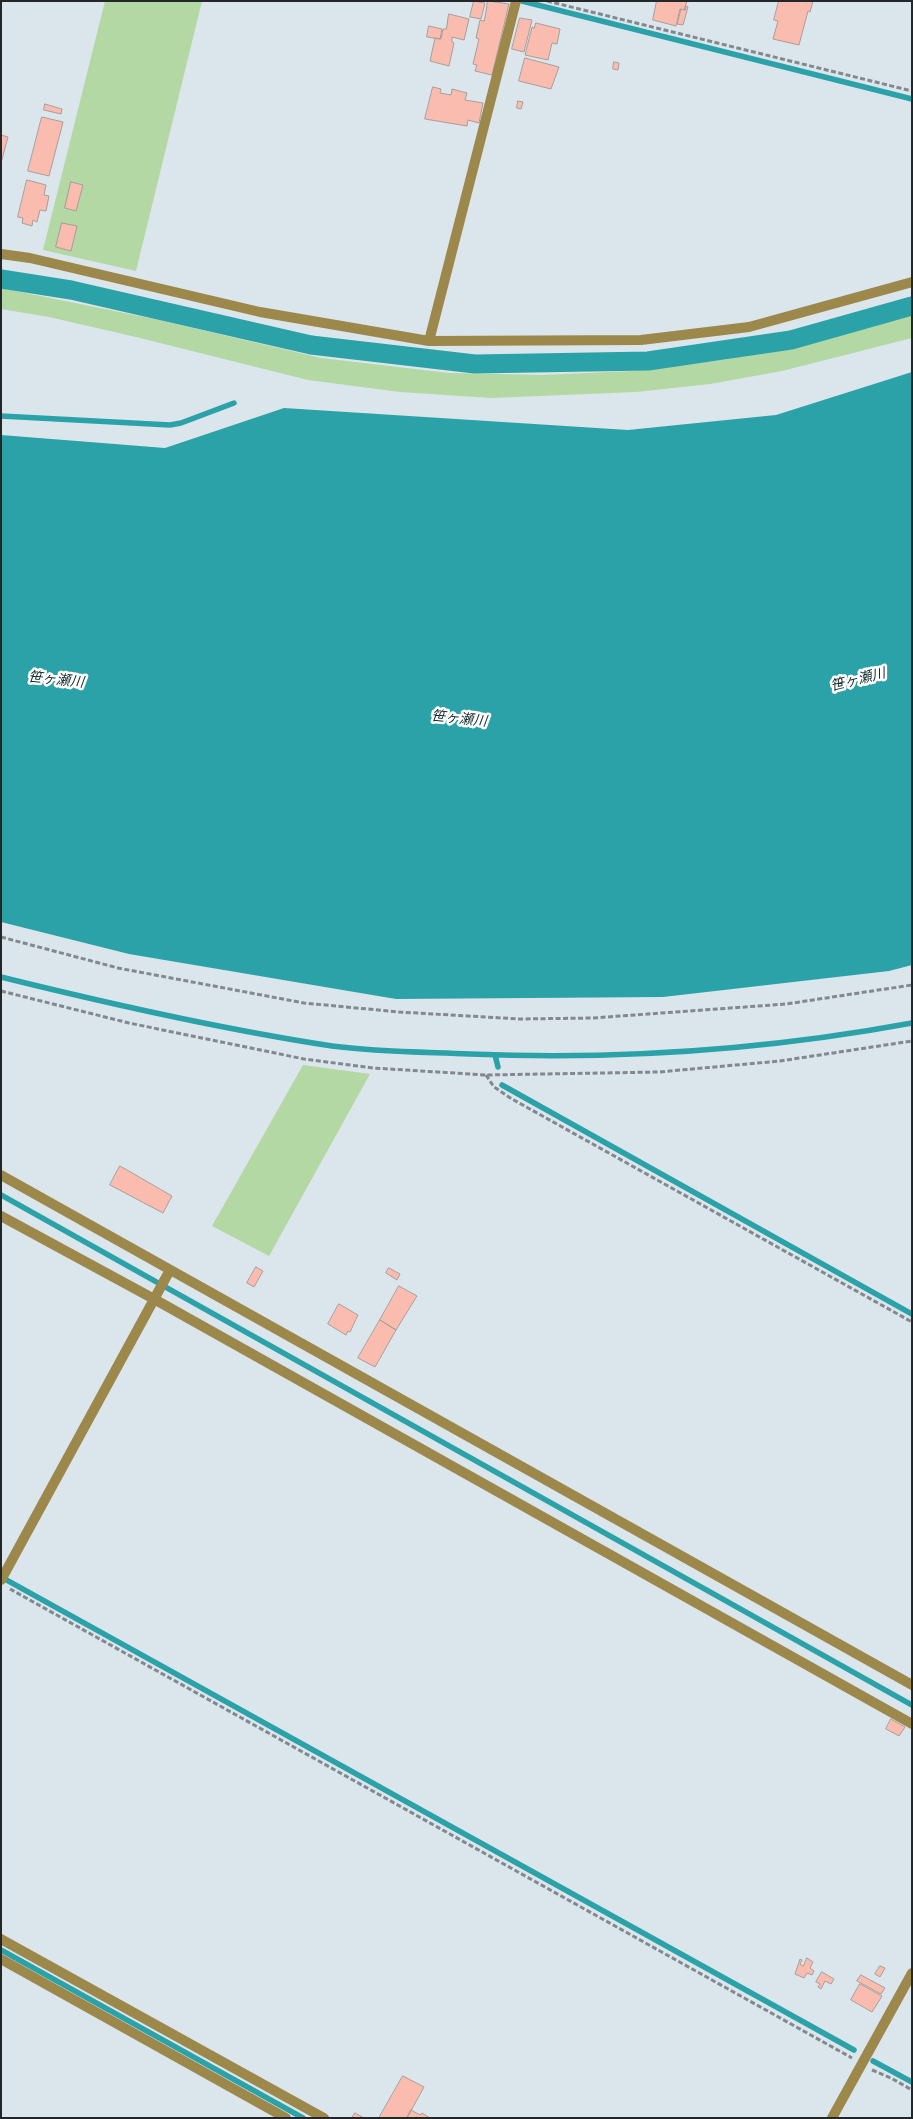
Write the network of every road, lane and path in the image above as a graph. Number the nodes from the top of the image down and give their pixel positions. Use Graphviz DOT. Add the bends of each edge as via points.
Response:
graph roads {
  1 [pos="547,1"];
  2 [pos="516,2"];
  3 [pos="912,92"];
  4 [pos="1,254"];
  5 [pos="912,282"];
  6 [pos="429,341"];
  7 [pos="1,937"];
  8 [pos="912,985"];
  9 [pos="1,992"];
  10 [pos="912,1041"];
  11 [pos="486,1075"];
  12 [pos="1,1175"];
  13 [pos="1,1216"];
  14 [pos="168,1274"];
  15 [pos="156,1295"];
  16 [pos="912,1322"];
  17 [pos="3,1577"];
  18 [pos="10,1588"];
  19 [pos="912,1685"];
  20 [pos="912,1724"];
  21 [pos="1,1939"];
  22 [pos="1,1959"];
  23 [pos="912,1973"];
  24 [pos="862,2064"];
  25 [pos="912,2090"];
  26 [pos="286,2118"];
  27 [pos="324,2118"];
  28 [pos="832,2118"];
  1 -- 3 [label="path"];
  2 -- 6 [label="street"];
  4 -- 6 [label="street" via="260,312"];
  5 -- 6 [label="street" via="749,327 641,340"];
  7 -- 8 [label="path" via="118,968 304,1003 520,1019 593,1018 786,1004"];
  9 -- 11 [label="path" via="128,1023 304,1059 374,1068"];
  10 -- 11 [label="path" via="780,1061 659,1072"];
  11 -- 16 [label="path" via="494,1087 512,1099"];
  12 -- 14 [label="street"];
  13 -- 15 [label="street"];
  14 -- 15 [label="street"];
  14 -- 19 [label="street" via="228,1301"];
  15 -- 17 [label="street"];
  15 -- 20 [label="street"];
  18 -- 24 [label="path"];
  21 -- 27 [label="street"];
  22 -- 26 [label="street"];
  23 -- 24 [label="street"];
  24 -- 25 [label="path"];
  24 -- 28 [label="street"];
}
